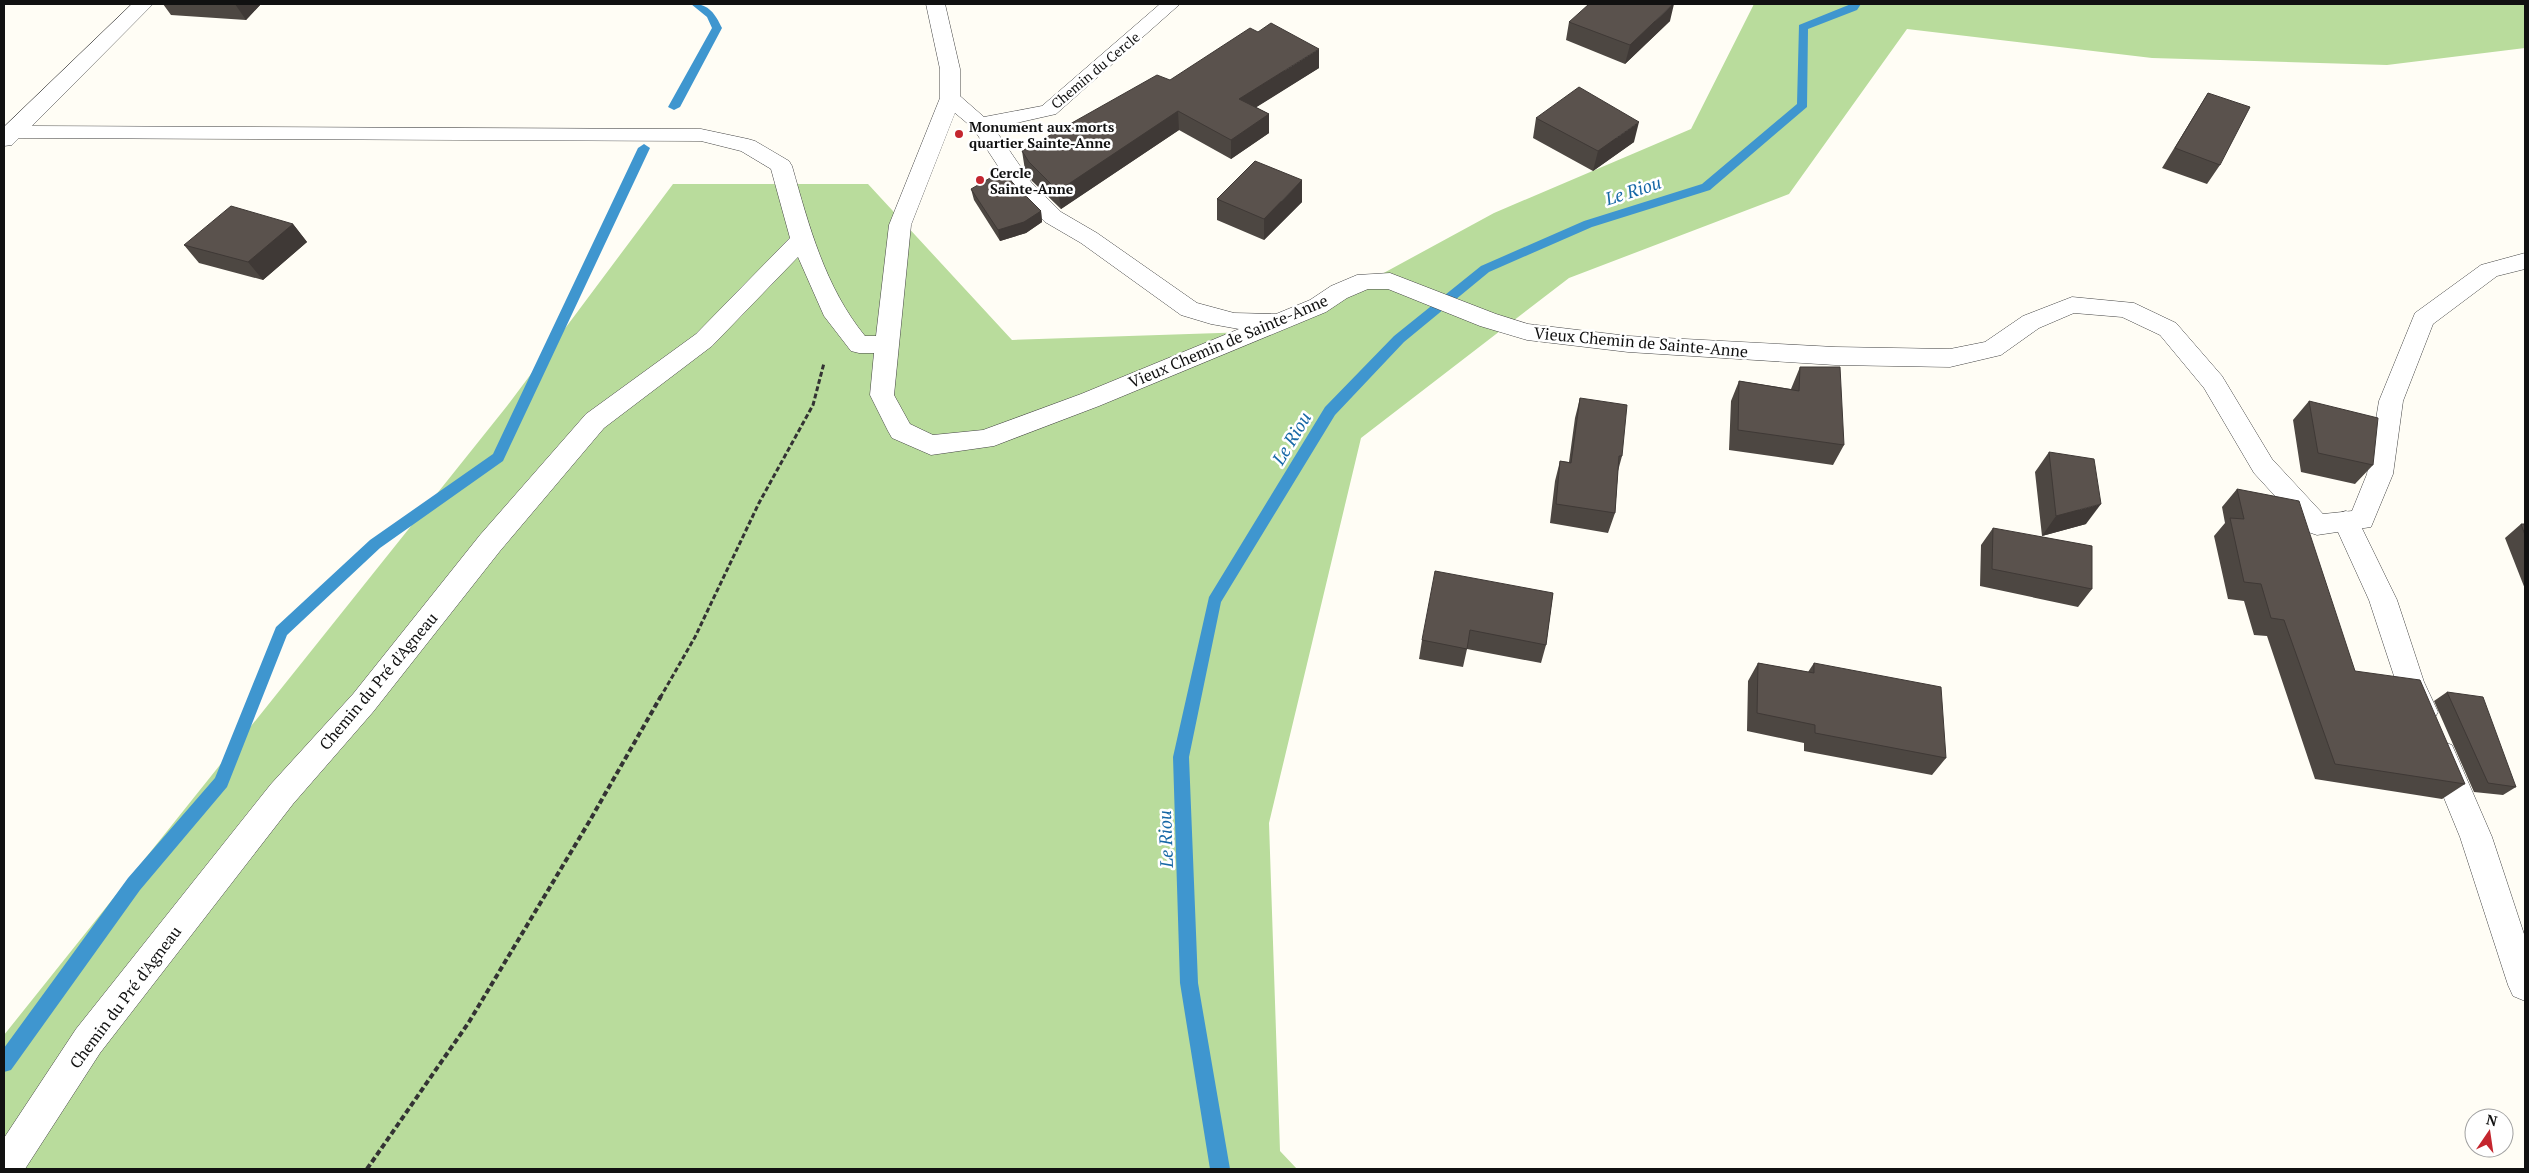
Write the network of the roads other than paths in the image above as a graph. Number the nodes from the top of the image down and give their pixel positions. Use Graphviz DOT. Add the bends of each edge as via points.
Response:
graph roads {
  1 [pos="143,4"];
  2 [pos="935,4"];
  3 [pos="1171,4"];
  4 [pos="950,98"];
  5 [pos="980,124"];
  6 [pos="7,137"];
  7 [pos="802,240"];
  8 [pos="2525,261"];
  9 [pos="1282,321"];
  10 [pos="888,344"];
  11 [pos="2346,522"];
  12 [pos="2525,985"];
  13 [pos="4,1169"];
  1 -- 6 [label="street"];
  2 -- 4 [label="street, Vieux Chemin de Sainte-Anne" via="950,69"];
  3 -- 5 [label="street, Chemin du Cercle" via="1049,110"];
  4 -- 5 [label="street"];
  4 -- 10 [label="street, Vieux Chemin de Sainte-Anne" via="900,225"];
  5 -- 9 [label="street" via="1023,187 1053,217 1089,238 1189,309 1234,321"];
  6 -- 7 [label="street" via="701,135 748,146 781,166"];
  7 -- 10 [label="street" via="836,316 859,345"];
  7 -- 13 [label="street, Chemin du Pré d'Agneau" via="704,340 595,421 490,543 363,703 282,794 88,1041"];
  8 -- 11 [label="street, Vieux Chemin de Sainte-Anne" via="2490,270 2423,319 2390,401 2380,474 2362,520"];
  9 -- 10 [label="street, Vieux Chemin de Sainte-Anne" via="985,440 931,445 901,431 882,395"];
  9 -- 11 [label="street, Vieux Chemin de Sainte-Anne" via="1365,281 1390,281 1527,332 1620,343 1835,356 1950,358 1992,349 2031,322 2072,306 2126,309 2168,329 2214,382 2263,466 2317,524"];
  11 -- 12 [label="street" via="2383,600 2410,682 2476,837"];
}
